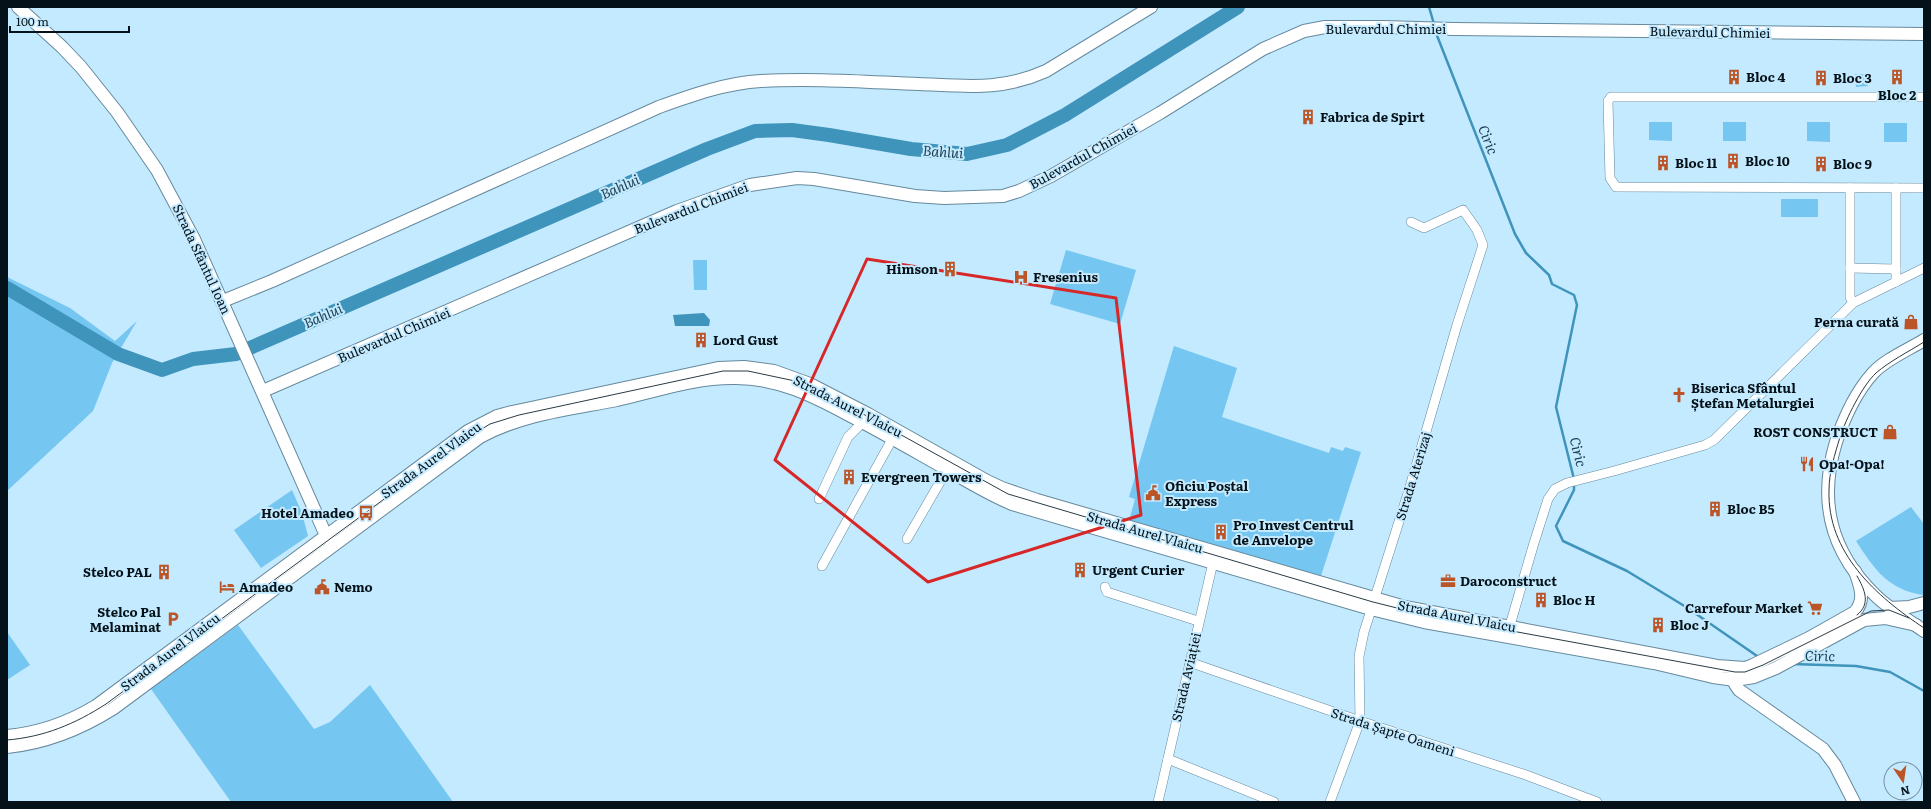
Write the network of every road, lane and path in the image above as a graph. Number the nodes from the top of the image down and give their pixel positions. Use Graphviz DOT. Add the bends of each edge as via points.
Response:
graph roads {
  1 [pos="18,7"];
  2 [pos="1151,7"];
  3 [pos="1924,34"];
  4 [pos="1924,97"];
  5 [pos="1850,188"];
  6 [pos="1896,188"];
  7 [pos="1924,188"];
  8 [pos="1411,222"];
  9 [pos="1850,268"];
  10 [pos="1924,268"];
  11 [pos="1896,269"];
  12 [pos="1896,282"];
  13 [pos="223,301"];
  14 [pos="1853,303"];
  15 [pos="1924,340"];
  16 [pos="263,391"];
  17 [pos="863,422"];
  18 [pos="895,434"];
  19 [pos="951,466"];
  20 [pos="820,499"];
  21 [pos="907,539"];
  22 [pos="331,541"];
  23 [pos="1214,557"];
  24 [pos="822,566"];
  25 [pos="1855,571"];
  26 [pos="1105,587"];
  27 [pos="1373,604"];
  28 [pos="1921,604"];
  29 [pos="1890,608"];
  30 [pos="1198,621"];
  31 [pos="1918,626"];
  32 [pos="1508,631"];
  33 [pos="1189,662"];
  34 [pos="1773,663"];
  35 [pos="1753,671"];
  36 [pos="1735,674"];
  37 [pos="1703,675"];
  38 [pos="1753,700"];
  39 [pos="1360,721"];
  40 [pos="7,736"];
  41 [pos="7,747"];
  42 [pos="1168,759"];
  43 [pos="1158,802"];
  44 [pos="1274,802"];
  45 [pos="1330,802"];
  46 [pos="1597,802"];
  47 [pos="1854,802"];
  1 -- 13 [label="main road, Strada Sfântul Ioan" via="81,67 136,138 173,197"];
  2 -- 13 [label="main road" via="1046,71 1004,85 977,87 761,81 694,94 659,107"];
  3 -- 16 [label="main road, Bulevardul Chimiei" via="1325,27 1304,31 1263,49 1051,176 1019,191 1003,196 944,198 797,178 743,187 677,211"];
  4 -- 5 [label="street" via="1611,97 1608,101 1610,178 1616,187"];
  5 -- 6 [label="street"];
  5 -- 9 [label="street"];
  6 -- 7 [label="street"];
  6 -- 11 [label="street"];
  8 -- 27 [label="street, Strada Aterizaj" via="1424,228 1464,210 1483,245"];
  9 -- 11 [label="street"];
  9 -- 14 [label="street" via="1850,297"];
  10 -- 12 [label="street"];
  11 -- 12 [label="street"];
  12 -- 14 [label="street"];
  13 -- 16 [label="main road, Strada Sfântul Ioan"];
  14 -- 32 [label="street" via="1714,440 1614,472 1567,483 1555,490 1548,499"];
  15 -- 25 [label="main road" via="1874,373 1846,414 1833,454 1827,489 1829,516 1840,546"];
  16 -- 22 [label="main road, Strada Sfântul Ioan"];
  17 -- 18 [label="main road, Strada Aurel Vlaicu"];
  17 -- 20 [label="street" via="848,437"];
  17 -- 22 [label="main road, Strada Aurel Vlaicu" via="794,388 760,380 735,378 697,382 514,422 480,437"];
  18 -- 19 [label="main road, Strada Aurel Vlaicu" via="932,452"];
  18 -- 22 [label="main road, Strada Aurel Vlaicu" via="838,398 793,377 774,371 744,367 706,369 497,416 468,431"];
  18 -- 24 [label="street"];
  19 -- 21 [label="street"];
  19 -- 23 [label="main road, Strada Aurel Vlaicu" via="988,493 1012,504"];
  22 -- 40 [label="main road, Strada Aurel Vlaicu" via="96,706 52,727"];
  22 -- 41 [label="main road, Strada Aurel Vlaicu" via="99,717 58,736"];
  23 -- 27 [label="main road, Strada Aurel Vlaicu"];
  23 -- 30 [label="street, Strada Aviației"];
  25 -- 29 [label="main road" via="1871,591"];
  25 -- 34 [label="main road, Strada Aurel Vlaicu" via="1862,594 1860,606 1855,612"];
  26 -- 30 [label="street" via="1107,592"];
  27 -- 32 [label="main road, Strada Aurel Vlaicu" via="1424,622"];
  27 -- 39 [label="street, Strada Aterizaj" via="1359,656"];
  28 -- 29 [label="main road"];
  28 -- 31 [label="main road"];
  29 -- 31 [label="main road"];
  30 -- 33 [label="street, Strada Aviației"];
  31 -- 34 [label="main road, Strada Aurel Vlaicu" via="1886,618 1864,620 1795,659"];
  32 -- 36 [label="main road, Strada Aurel Vlaicu"];
  32 -- 37 [label="main road, Strada Aurel Vlaicu"];
  33 -- 39 [label="street, Strada Șapte Oameni"];
  33 -- 42 [label="street, Strada Aviației"];
  34 -- 35 [label="main road, Strada Aurel Vlaicu"];
  35 -- 36 [label="main road, Strada Aurel Vlaicu" via="1746,668"];
  35 -- 38 [label="main road" via="1746,686"];
  36 -- 37 [label="main road, Strada Aurel Vlaicu"];
  36 -- 38 [label="main road, Strada Aurel Vlaicu" via="1735,684 1739,690"];
  37 -- 38 [label="main road, Strada Aurel Vlaicu" via="1741,697"];
  38 -- 47 [label="main road, Strada Aurel Vlaicu" via="1824,748"];
  39 -- 45 [label="street, Strada Aterizaj"];
  39 -- 46 [label="street, Strada Șapte Oameni" via="1526,775"];
  42 -- 43 [label="street, Strada Aviației"];
  42 -- 44 [label="street"];
}
